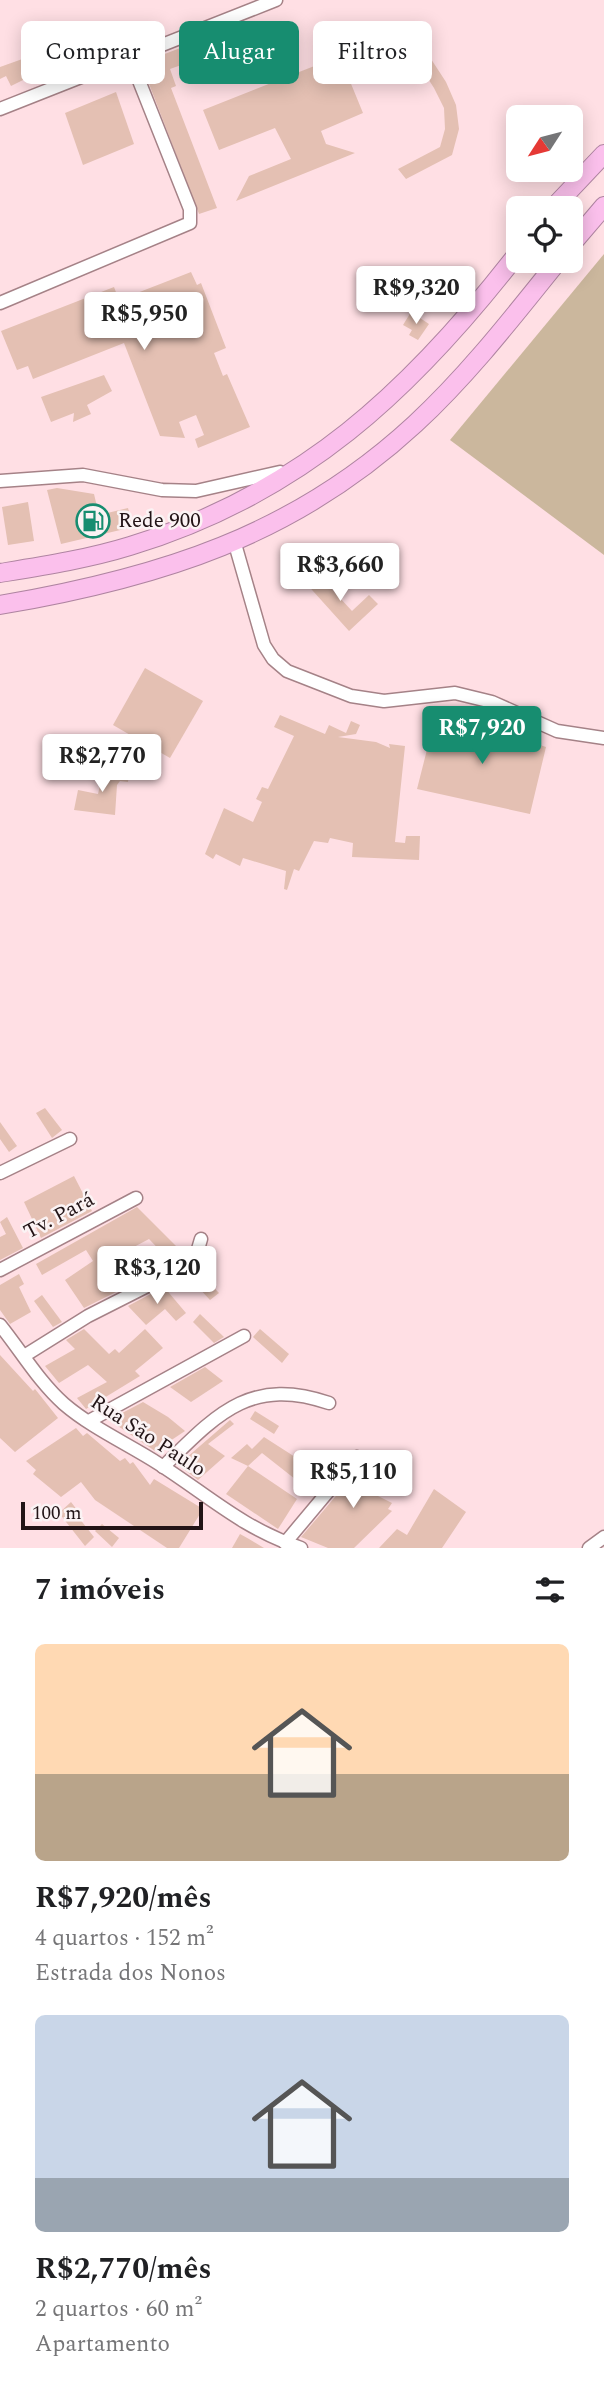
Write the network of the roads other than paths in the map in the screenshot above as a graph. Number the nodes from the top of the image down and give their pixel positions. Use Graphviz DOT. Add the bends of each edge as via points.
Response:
graph roads {
  1 [pos="276,0"];
  2 [pos="165,44"];
  3 [pos="64,84"];
  4 [pos="140,84"];
  5 [pos="0,109"];
  6 [pos="604,154"];
  7 [pos="564,196"];
  8 [pos="604,206"];
  9 [pos="583,231"];
  10 [pos="506,268"];
  11 [pos="548,273"];
  12 [pos="0,303"];
  13 [pos="307,463"];
  14 [pos="0,481"];
  15 [pos="235,544"];
  16 [pos="0,573"];
  17 [pos="0,605"];
  18 [pos="604,738"];
  19 [pos="70,1139"];
  20 [pos="0,1173"];
  21 [pos="136,1198"];
  22 [pos="201,1239"];
  23 [pos="0,1270"];
  24 [pos="0,1325"];
  25 [pos="244,1336"];
  26 [pos="24,1356"];
  27 [pos="329,1403"];
  28 [pos="89,1421"];
  29 [pos="357,1457"];
  30 [pos="163,1466"];
  31 [pos="604,1537"];
  32 [pos="266,1542"];
  33 [pos="285,1543"];
  34 [pos="301,1548"];
  35 [pos="589,1548"];
  1 -- 2 [label="street"];
  3 -- 5 [label="street"];
  4 -- 12 [label="street" via="192,219 184,228"];
  6 -- 7 [label="highway"];
  8 -- 9 [label="highway"];
  10 -- 13 [label="highway" via="418,372"];
  11 -- 15 [label="highway" via="415,425 327,493"];
  13 -- 14 [label="street" via="196,491 162,490 83,475"];
  13 -- 16 [label="highway" via="241,502 129,547"];
  15 -- 17 [label="highway" via="127,580"];
  15 -- 18 [label="street" via="264,645 287,671 368,700 444,693 472,696 542,726"];
  19 -- 20 [label="street"];
  21 -- 23 [label="street, Tv. Pará"];
  22 -- 26 [label="street" via="196,1256 175,1272 88,1316"];
  24 -- 26 [label="street, Rua São Paulo"];
  25 -- 28 [label="street"];
  26 -- 28 [label="street, Rua São Paulo" via="43,1383"];
  27 -- 30 [label="street" via="301,1393 281,1393 233,1405"];
  28 -- 30 [label="street, Rua São Paulo"];
  29 -- 33 [label="street"];
  30 -- 32 [label="street, Rua São Paulo"];
  31 -- 35 [label="street"];
  32 -- 33 [label="street, Rua São Paulo"];
  33 -- 34 [label="street, Rua São Paulo"];
}
